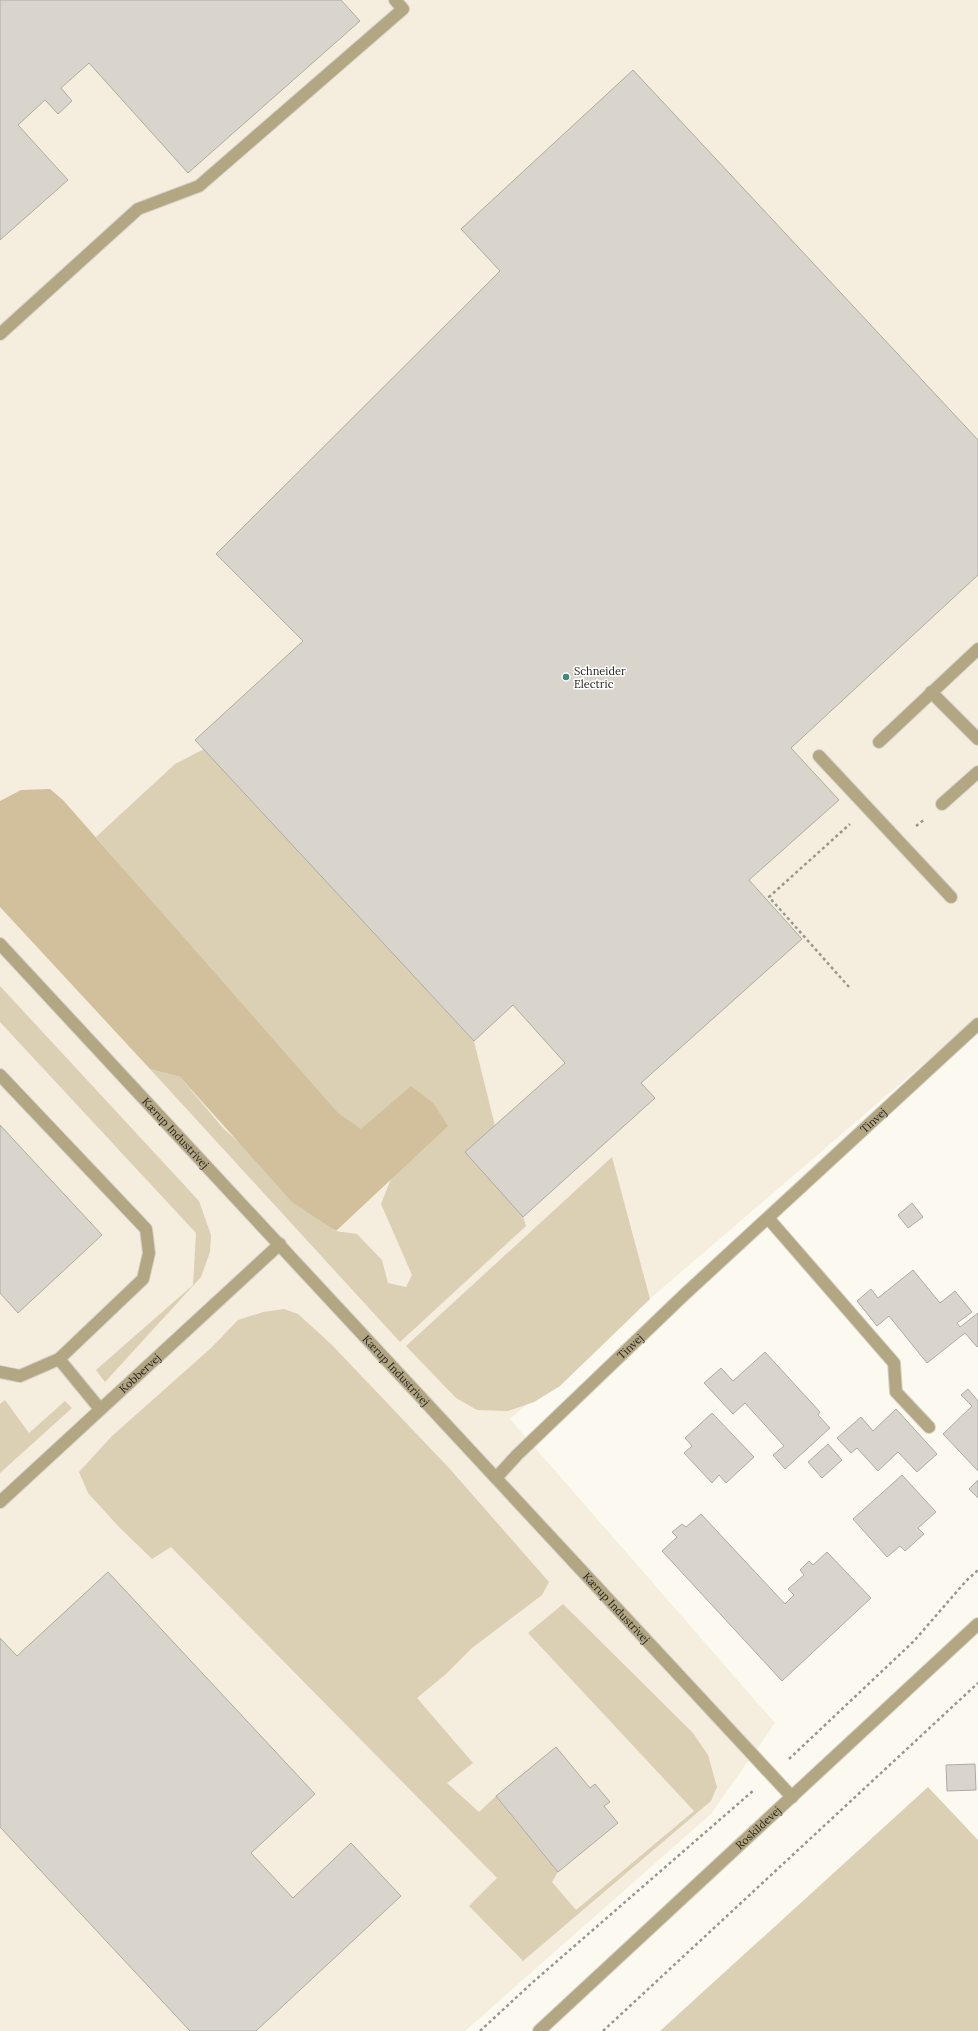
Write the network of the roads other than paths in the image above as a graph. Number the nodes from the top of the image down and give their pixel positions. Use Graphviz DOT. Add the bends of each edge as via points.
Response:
graph roads {
  1 [pos="395,0"];
  2 [pos="0,334"];
  3 [pos="978,650"];
  4 [pos="931,692"];
  5 [pos="978,739"];
  6 [pos="878,742"];
  7 [pos="818,756"];
  8 [pos="978,772"];
  9 [pos="942,804"];
  10 [pos="951,897"];
  11 [pos="0,944"];
  12 [pos="978,1024"];
  13 [pos="0,1075"];
  14 [pos="768,1218"];
  15 [pos="280,1244"];
  16 [pos="58,1359"];
  17 [pos="0,1372"];
  18 [pos="100,1409"];
  19 [pos="929,1427"];
  20 [pos="496,1478"];
  21 [pos="0,1502"];
  22 [pos="978,1624"];
  23 [pos="792,1797"];
  24 [pos="539,2031"];
  1 -- 2 [label="street" via="403,9 199,186 138,209"];
  3 -- 4 [label="street"];
  4 -- 5 [label="street"];
  4 -- 6 [label="street"];
  7 -- 10 [label="street"];
  8 -- 9 [label="street"];
  11 -- 15 [label="street, Kærup Industrivej"];
  12 -- 14 [label="street, Tinvej"];
  13 -- 16 [label="street" via="146,1229 149,1253 143,1279"];
  14 -- 19 [label="street" via="894,1363 896,1392"];
  14 -- 20 [label="street, Tinvej"];
  15 -- 18 [label="street, Kobbervej"];
  15 -- 20 [label="street, Kærup Industrivej"];
  16 -- 17 [label="street" via="20,1376"];
  16 -- 18 [label="street"];
  18 -- 21 [label="street, Kobbervej"];
  20 -- 23 [label="street, Kærup Industrivej"];
  22 -- 23 [label="street, Roskildevej"];
  23 -- 24 [label="street, Roskildevej"];
}
